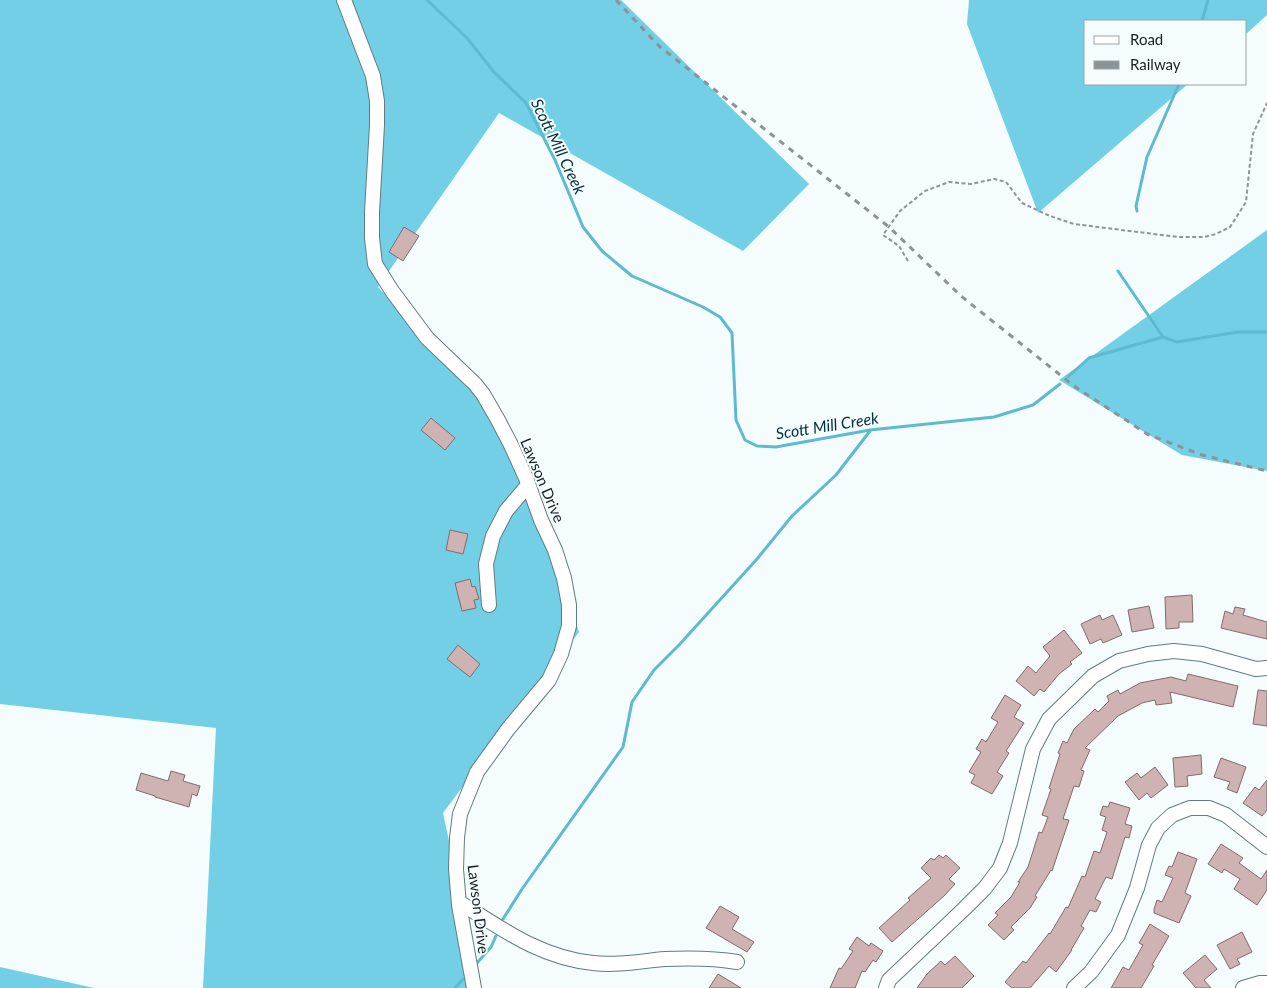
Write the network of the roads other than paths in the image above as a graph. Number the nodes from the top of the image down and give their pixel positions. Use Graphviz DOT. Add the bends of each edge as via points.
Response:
graph roads {
  1 [pos="344,0"];
  2 [pos="528,485"];
  3 [pos="489,605"];
  4 [pos="1267,668"];
  5 [pos="1267,847"];
  6 [pos="459,902"];
  7 [pos="737,962"];
  8 [pos="1267,983"];
  9 [pos="474,988"];
  10 [pos="886,988"];
  11 [pos="1074,988"];
  12 [pos="1243,988"];
  1 -- 2 [label="street, Lawson Drive" via="373,76 376,101 372,229 375,264 427,338 483,394"];
  2 -- 3 [label="street" via="506,512 493,536 486,564"];
  2 -- 6 [label="street, Lawson Drive" via="564,578 569,626 549,680 477,772 460,814 456,869"];
  4 -- 10 [label="street" via="1174,651 1119,661 1093,676 1049,719 1033,749 1010,843 1000,868 964,909 889,980"];
  5 -- 11 [label="street" via="1226,815 1209,808 1190,808 1172,815 1158,828 1149,845 1137,888 1118,935"];
  6 -- 7 [label="street" via="525,943 562,958 594,963 666,959"];
  6 -- 9 [label="street, Lawson Drive"];
  8 -- 12 [label="street"];
}
